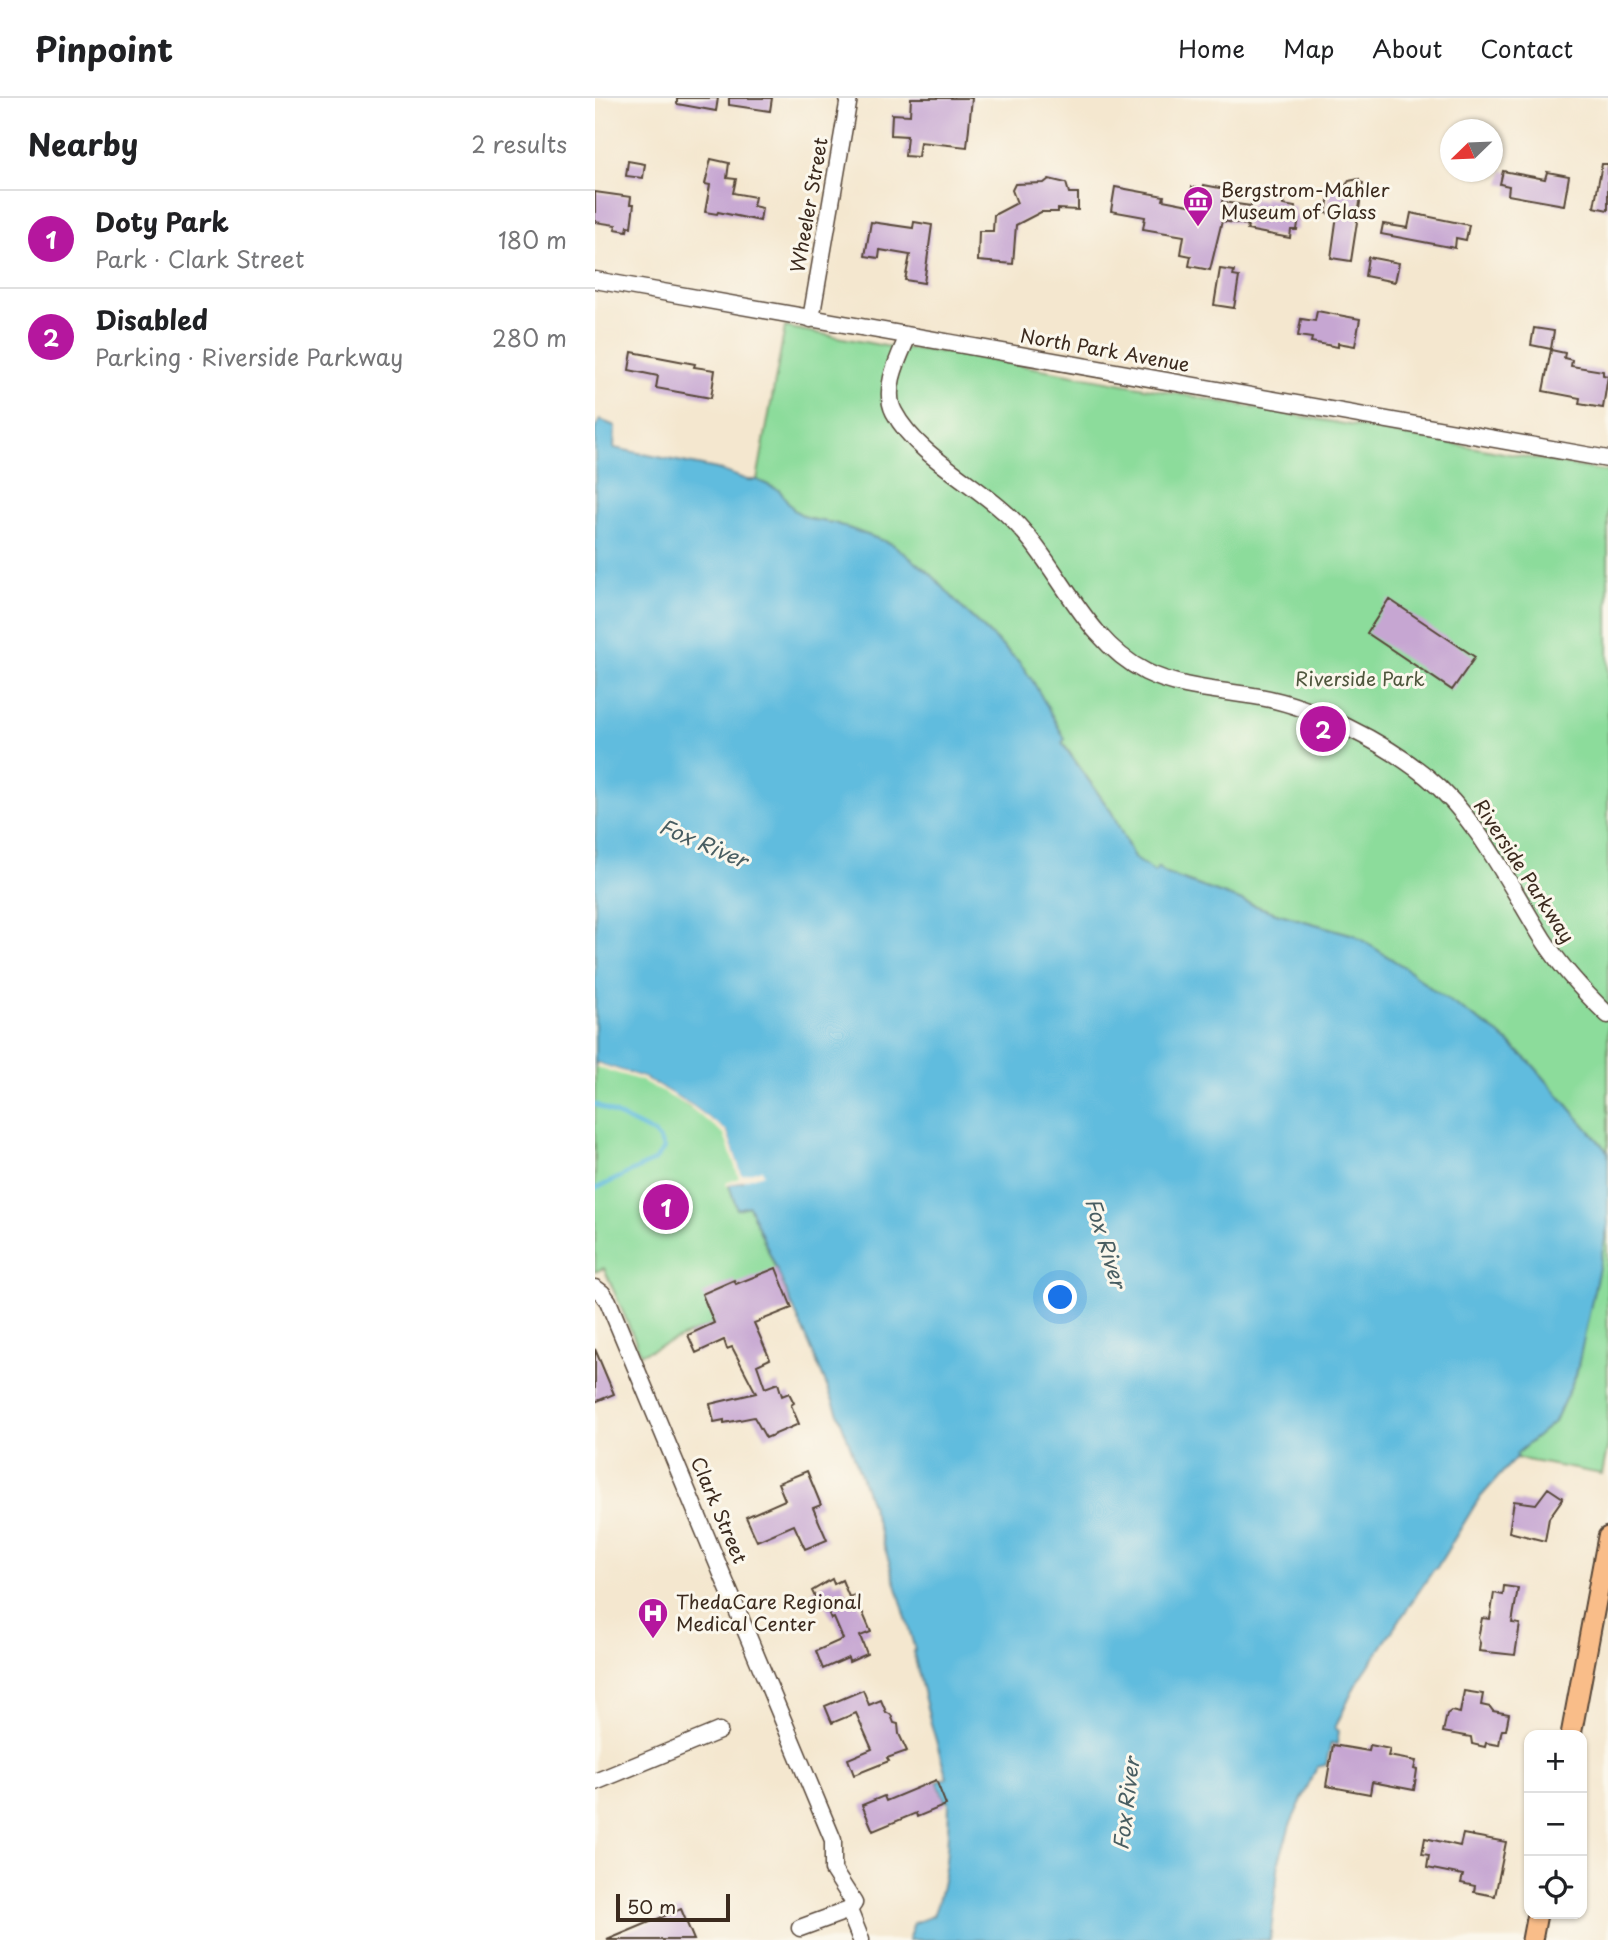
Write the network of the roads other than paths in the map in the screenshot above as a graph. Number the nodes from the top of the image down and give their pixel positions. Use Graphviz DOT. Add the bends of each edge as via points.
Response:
graph roads {
  1 [pos="849,98"];
  2 [pos="595,280"];
  3 [pos="811,319"];
  4 [pos="908,336"];
  5 [pos="1608,459"];
  6 [pos="1608,1015"];
  7 [pos="596,1288"];
  8 [pos="1608,1536"];
  9 [pos="1572,1730"];
  10 [pos="719,1731"];
  11 [pos="595,1782"];
  12 [pos="849,1910"];
  13 [pos="1536,1919"];
  14 [pos="800,1928"];
  15 [pos="861,1940"];
  16 [pos="1532,1940"];
  1 -- 3 [label="street, Wheeler Street"];
  2 -- 3 [label="street, North Park Avenue"];
  3 -- 4 [label="street, North Park Avenue"];
  4 -- 5 [label="street, North Park Avenue"];
  4 -- 6 [label="street, Riverside Parkway" via="890,388 894,411 936,459 1030,537 1109,646 1147,673 1173,682 1300,708 1416,769 1448,794 1564,968"];
  7 -- 12 [label="street, Clark Street" via="608,1301 833,1840 833,1870 854,1903"];
  8 -- 9 [label="main road"];
  10 -- 11 [label="street"];
  12 -- 14 [label="street"];
  12 -- 15 [label="street"];
  13 -- 16 [label="main road"];
}
